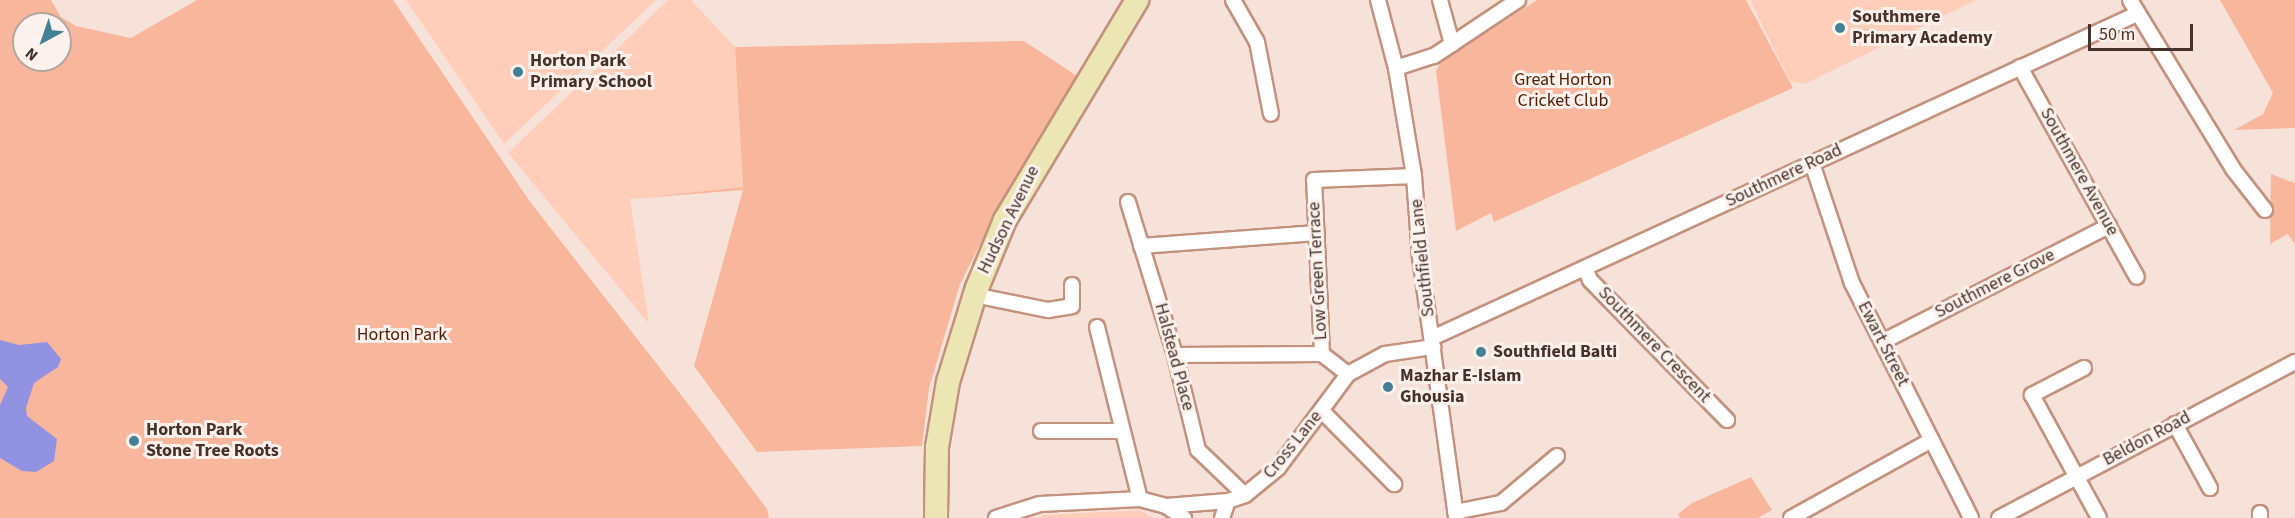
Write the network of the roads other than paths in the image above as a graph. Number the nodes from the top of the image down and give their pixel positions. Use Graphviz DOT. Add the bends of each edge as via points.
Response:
graph roads {
  1 [pos="1137,0"];
  2 [pos="1233,0"];
  3 [pos="1378,0"];
  4 [pos="1440,0"];
  5 [pos="1518,0"];
  6 [pos="2130,0"];
  7 [pos="2137,14"];
  8 [pos="1452,44"];
  9 [pos="2020,67"];
  10 [pos="1396,68"];
  11 [pos="1270,114"];
  12 [pos="1812,163"];
  13 [pos="1414,176"];
  14 [pos="1128,202"];
  15 [pos="2265,210"];
  16 [pos="2109,226"];
  17 [pos="1317,233"];
  18 [pos="1141,246"];
  19 [pos="1585,268"];
  20 [pos="2137,277"];
  21 [pos="1072,285"];
  22 [pos="974,295"];
  23 [pos="1097,327"];
  24 [pos="1882,342"];
  25 [pos="1432,343"];
  26 [pos="1322,354"];
  27 [pos="1175,355"];
  28 [pos="2295,362"];
  29 [pos="2084,368"];
  30 [pos="1348,374"];
  31 [pos="1322,411"];
  32 [pos="1727,420"];
  33 [pos="2175,424"];
  34 [pos="1041,431"];
  35 [pos="1122,431"];
  36 [pos="1932,440"];
  37 [pos="1557,456"];
  38 [pos="2076,477"];
  39 [pos="1394,484"];
  40 [pos="2210,488"];
  41 [pos="1245,495"];
  42 [pos="1140,499"];
  43 [pos="1228,501"];
  44 [pos="1166,506"];
  45 [pos="935,508"];
  46 [pos="1456,515"];
  47 [pos="996,518"];
  48 [pos="1184,518"];
  49 [pos="1222,518"];
  50 [pos="1791,518"];
  51 [pos="1971,518"];
  52 [pos="1999,518"];
  53 [pos="2099,518"];
  1 -- 22 [label="main road, Hudson Avenue" via="1005,220"];
  2 -- 11 [label="street" via="1257,42"];
  3 -- 10 [label="street, Southfield Lane"];
  4 -- 8 [label="street"];
  5 -- 8 [label="street"];
  6 -- 7 [label="street"];
  7 -- 9 [label="street, Southmere Road"];
  7 -- 15 [label="street" via="2233,168"];
  8 -- 10 [label="street" via="1434,56"];
  9 -- 12 [label="street, Southmere Road"];
  9 -- 16 [label="street, Southmere Avenue"];
  10 -- 13 [label="street, Southfield Lane"];
  12 -- 19 [label="street, Southmere Road"];
  12 -- 24 [label="street, Ewart Street" via="1852,283"];
  13 -- 17 [label="street, Low Green Terrace" via="1314,180"];
  13 -- 25 [label="street, Southfield Lane"];
  14 -- 18 [label="street, Halstead Place"];
  16 -- 20 [label="street, Southmere Avenue"];
  16 -- 24 [label="street, Southmere Grove"];
  17 -- 18 [label="street"];
  17 -- 26 [label="street, Low Green Terrace"];
  18 -- 27 [label="street, Halstead Place"];
  19 -- 25 [label="street, Southmere Road"];
  19 -- 32 [label="street, Southmere Crescent" via="1590,280"];
  21 -- 22 [label="street" via="1072,306 1048,310"];
  22 -- 45 [label="main road, Hudson Avenue" via="948,382 937,447"];
  23 -- 35 [label="street"];
  24 -- 36 [label="street, Ewart Street"];
  25 -- 30 [label="street, Cross Lane" via="1385,354"];
  25 -- 46 [label="street, Southfield Lane"];
  26 -- 27 [label="street"];
  26 -- 30 [label="street"];
  27 -- 41 [label="street, Halstead Place" via="1198,450"];
  28 -- 33 [label="street, Beldon Road"];
  29 -- 38 [label="street" via="2032,395"];
  30 -- 31 [label="street, Cross Lane"];
  31 -- 39 [label="street"];
  31 -- 41 [label="street, Cross Lane" via="1278,468"];
  33 -- 38 [label="street, Beldon Road"];
  33 -- 40 [label="street"];
  34 -- 35 [label="street"];
  35 -- 42 [label="street"];
  36 -- 50 [label="street"];
  36 -- 51 [label="street, Ewart Street"];
  37 -- 46 [label="street" via="1501,503"];
  38 -- 52 [label="street, Beldon Road"];
  38 -- 53 [label="street"];
  41 -- 43 [label="street, Cross Lane"];
  42 -- 44 [label="street, Cross Lane"];
  42 -- 47 [label="street, Cross Lane" via="1040,504"];
  43 -- 44 [label="street, Cross Lane"];
  43 -- 49 [label="street"];
  44 -- 48 [label="street"];
}
